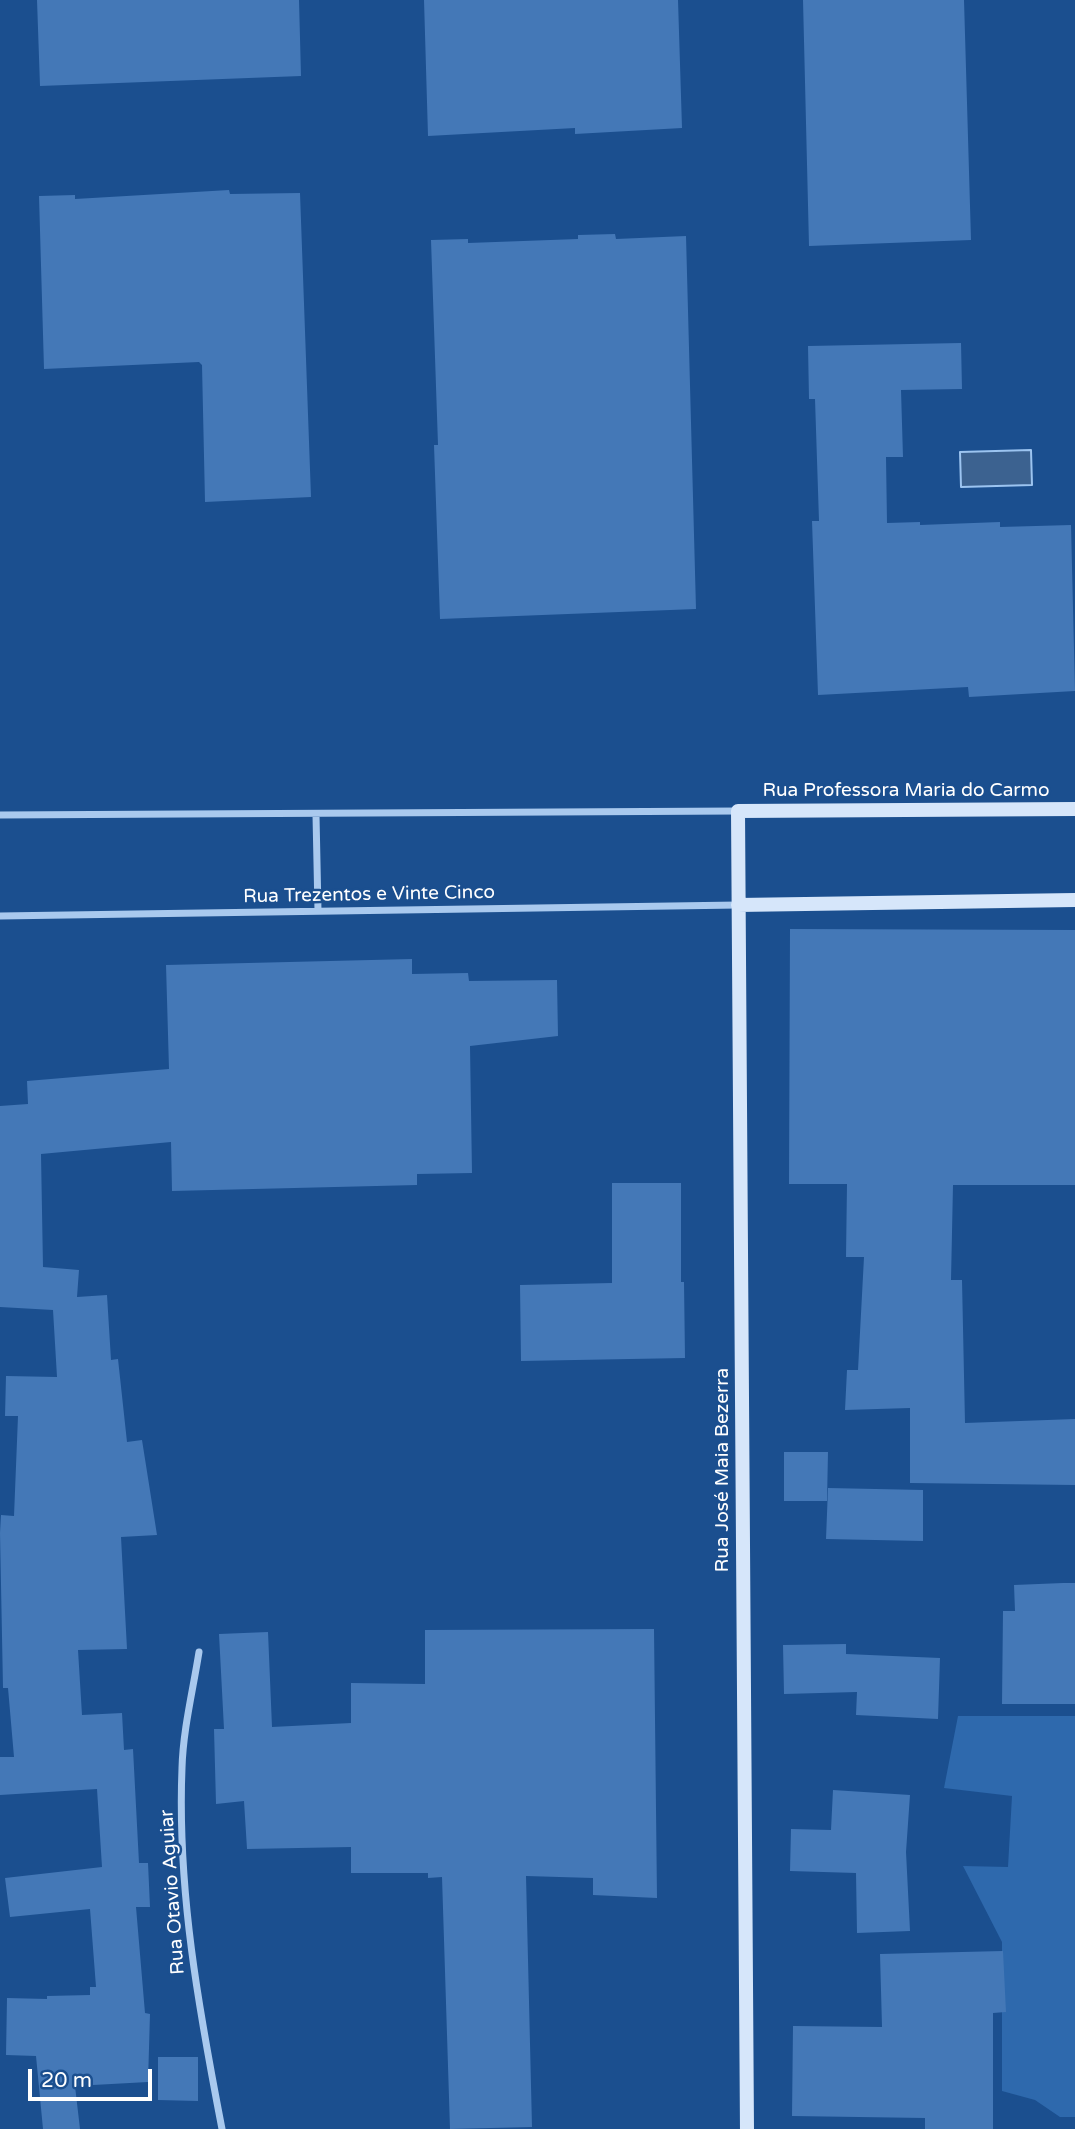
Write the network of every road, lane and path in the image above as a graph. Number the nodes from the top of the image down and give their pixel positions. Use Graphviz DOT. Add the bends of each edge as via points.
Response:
graph roads {
  1 [pos="1075,809"];
  2 [pos="738,811"];
  3 [pos="0,815"];
  4 [pos="316,815"];
  5 [pos="1075,900"];
  6 [pos="738,905"];
  7 [pos="318,911"];
  8 [pos="0,916"];
  9 [pos="199,1652"];
  10 [pos="222,2129"];
  11 [pos="747,2129"];
  1 -- 2 [label="street, Rua Professora Maria do Carmo"];
  2 -- 4 [label="street"];
  2 -- 6 [label="street, Rua José Maia Bezerra"];
  3 -- 4 [label="street"];
  4 -- 7 [label="street"];
  5 -- 6 [label="street"];
  6 -- 7 [label="street, Rua Trezentos e Vinte Cinco"];
  6 -- 11 [label="street, Rua José Maia Bezerra"];
  7 -- 8 [label="street, Rua Trezentos e Vinte Cinco"];
  9 -- 10 [label="street, Rua Otavio Aguiar" via="182,1766 182,1853 196,1996"];
}
